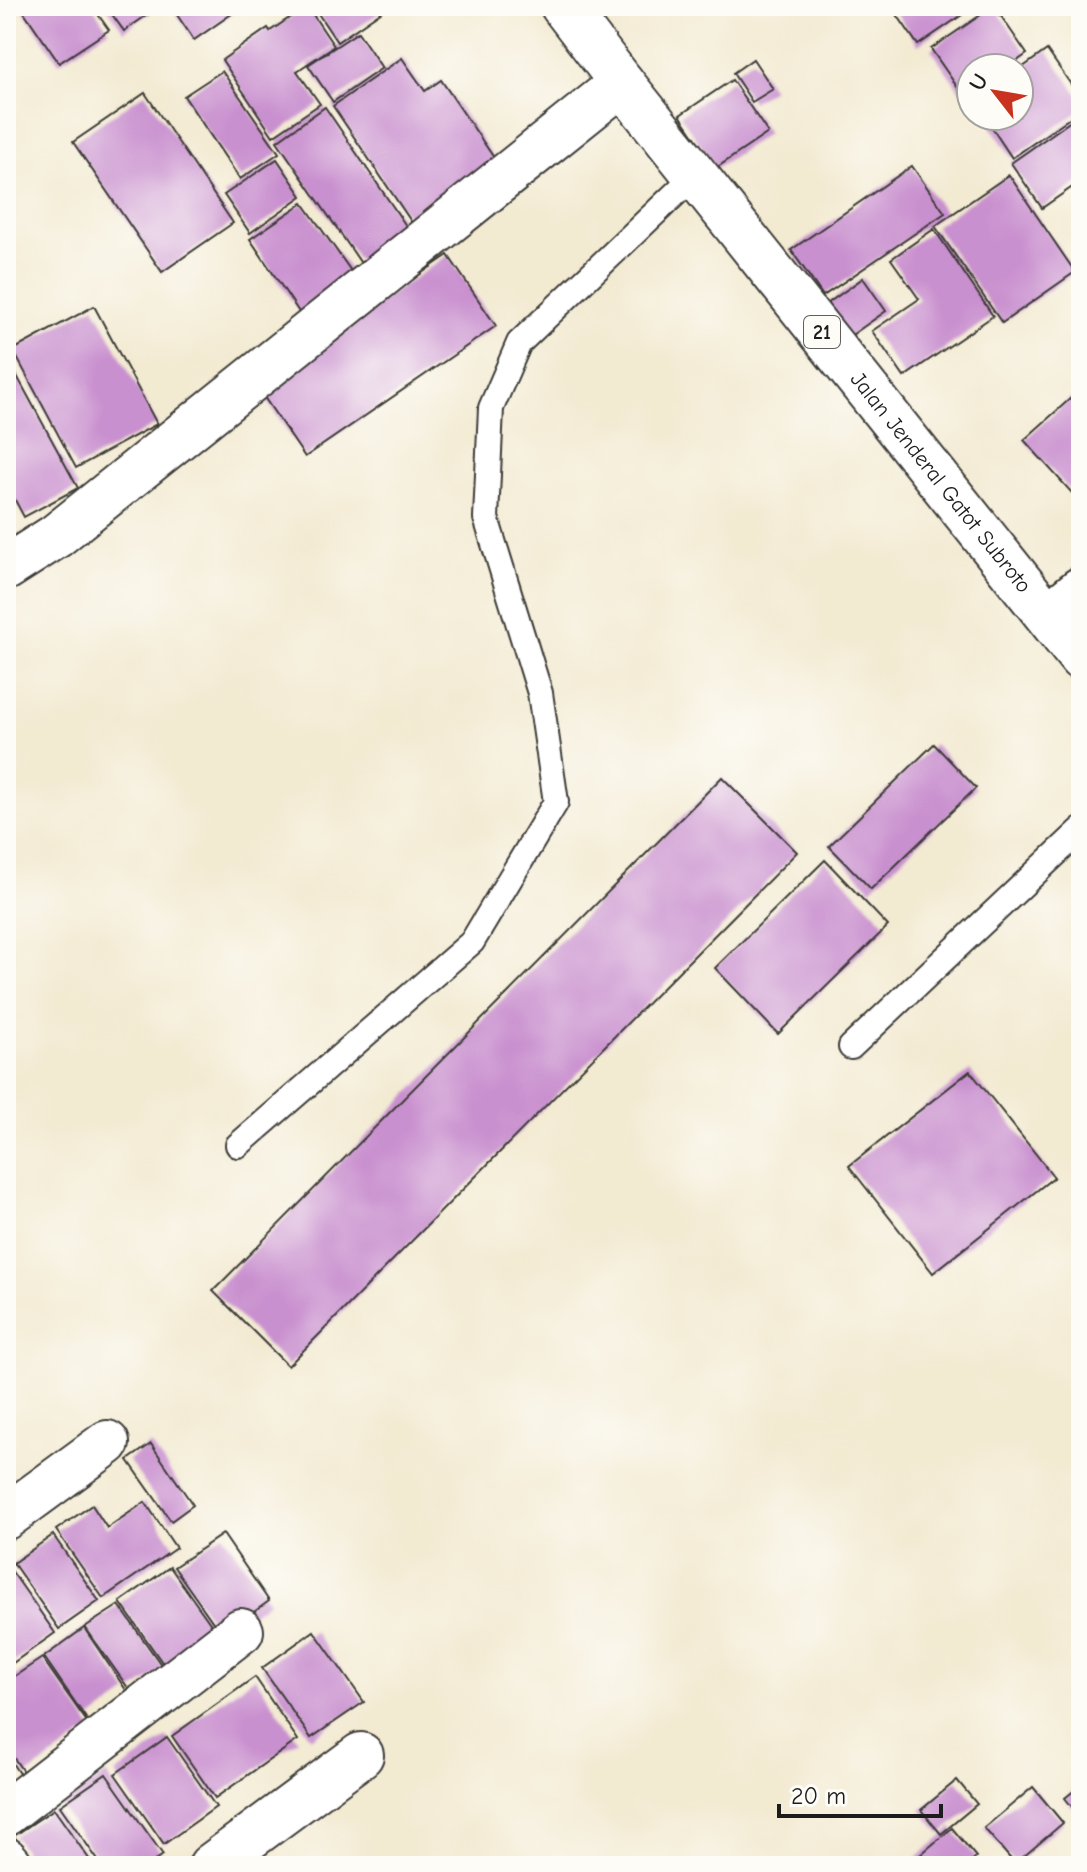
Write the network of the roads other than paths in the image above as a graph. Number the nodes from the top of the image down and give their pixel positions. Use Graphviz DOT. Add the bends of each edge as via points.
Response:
graph roads {
  1 [pos="563,6"];
  2 [pos="622,83"];
  3 [pos="696,174"];
  4 [pos="6,568"];
  5 [pos="1065,602"];
  6 [pos="1081,658"];
  7 [pos="1081,830"];
  8 [pos="851,1047"];
  9 [pos="238,1145"];
  10 [pos="107,1443"];
  11 [pos="6,1517"];
  12 [pos="241,1631"];
  13 [pos="361,1755"];
  14 [pos="6,1813"];
  15 [pos="6,1860"];
  16 [pos="11,1866"];
  17 [pos="211,1866"];
  1 -- 2 [label="main road, Jalan Jenderal Gatot Subroto / 21"];
  2 -- 3 [label="main road, Jalan Jenderal Gatot Subroto / 21"];
  2 -- 4 [label="main road" via="56,536"];
  3 -- 5 [label="main road, Jalan Jenderal Gatot Subroto / 21"];
  3 -- 9 [label="lane" via="519,343 491,408 486,518 540,693 556,802 472,942"];
  5 -- 6 [label="main road, Jalan Jenderal Gatot Subroto / 21"];
  7 -- 8 [label="lane"];
  10 -- 11 [label="main road"];
  12 -- 14 [label="main road"];
  13 -- 17 [label="main road"];
  15 -- 16 [label="main road"];
}
